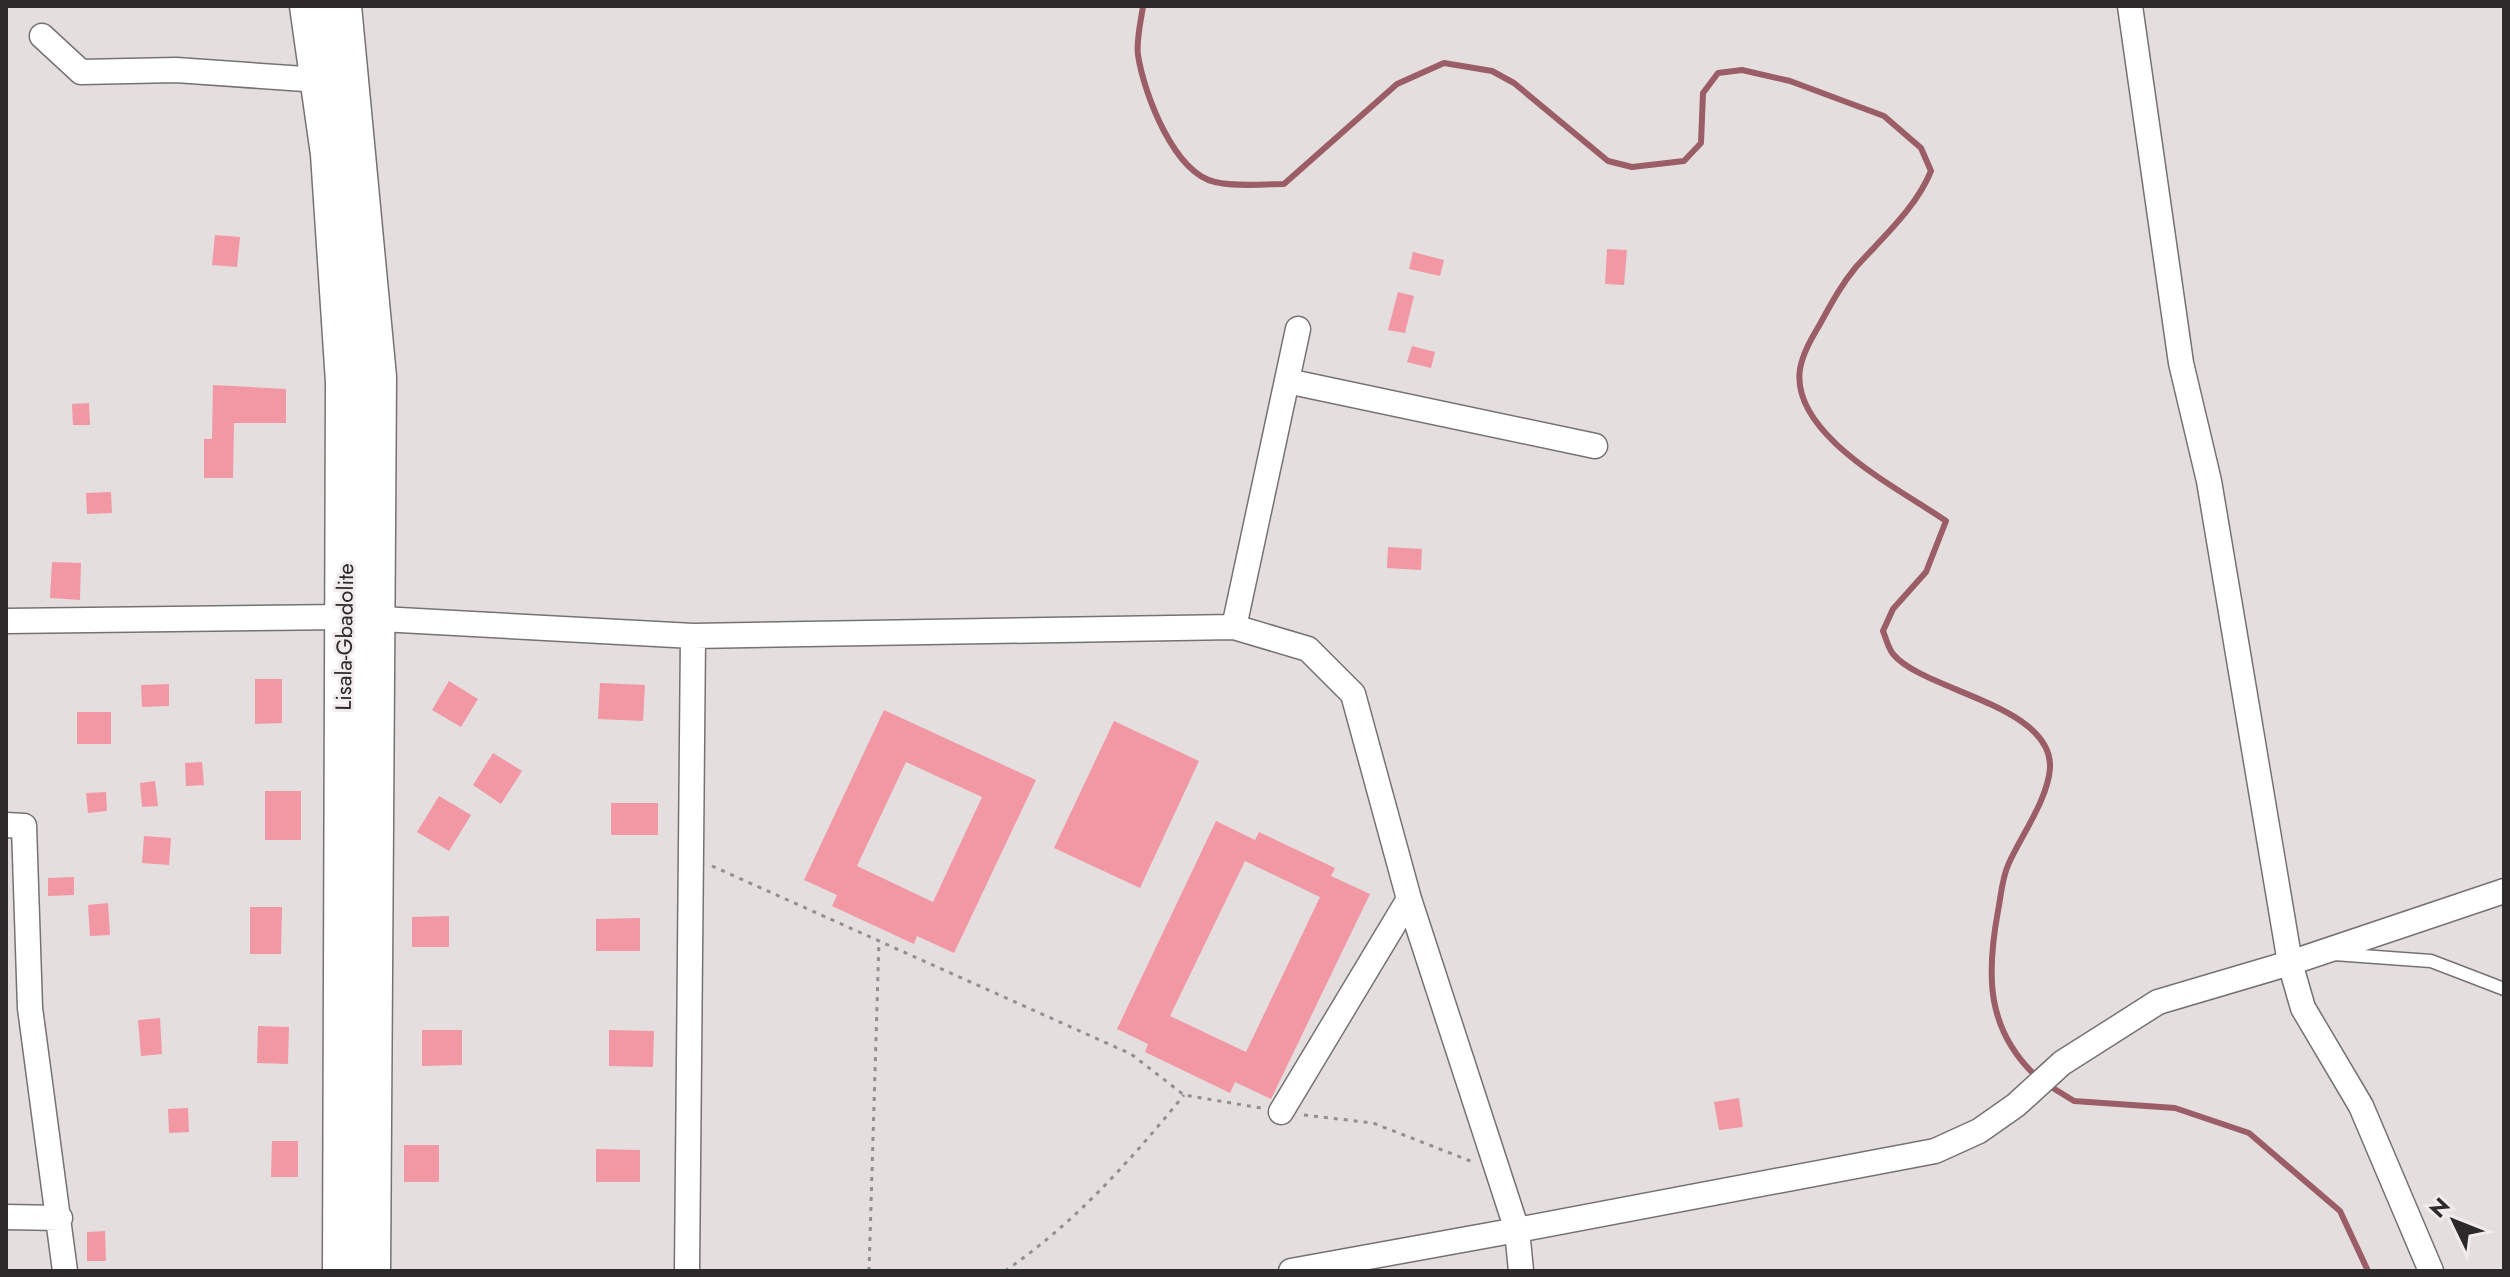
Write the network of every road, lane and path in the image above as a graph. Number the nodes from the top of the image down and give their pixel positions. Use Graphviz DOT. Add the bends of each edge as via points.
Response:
graph roads {
  1 [pos="308,6"];
  2 [pos="343,6"];
  3 [pos="2130,6"];
  4 [pos="42,36"];
  5 [pos="319,80"];
  6 [pos="1298,329"];
  7 [pos="1287,381"];
  8 [pos="1595,446"];
  9 [pos="360,618"];
  10 [pos="6,621"];
  11 [pos="1234,627"];
  12 [pos="693,636"];
  13 [pos="6,825"];
  14 [pos="691,857"];
  15 [pos="2504,891"];
  16 [pos="1409,899"];
  17 [pos="879,940"];
  18 [pos="2319,953"];
  19 [pos="2290,963"];
  20 [pos="2504,989"];
  21 [pos="1184,1095"];
  22 [pos="1281,1112"];
  23 [pos="1495,1170"];
  24 [pos="6,1217"];
  25 [pos="60,1218"];
  26 [pos="1517,1230"];
  27 [pos="65,1271"];
  28 [pos="341,1271"];
  29 [pos="372,1271"];
  30 [pos="687,1271"];
  31 [pos="869,1271"];
  32 [pos="1005,1271"];
  33 [pos="1291,1271"];
  34 [pos="1521,1271"];
  35 [pos="2431,1271"];
  1 -- 5 [label="main road, Lisala-Gbadolite"];
  2 -- 9 [label="main road, Lisala-Gbadolite" via="378,377"];
  3 -- 19 [label="street" via="2181,363 2209,481"];
  4 -- 5 [label="street" via="81,72 176,70"];
  5 -- 9 [label="main road, Lisala-Gbadolite" via="329,154"];
  6 -- 7 [label="street"];
  7 -- 8 [label="street"];
  7 -- 11 [label="street"];
  9 -- 10 [label="street"];
  9 -- 12 [label="street"];
  9 -- 28 [label="main road, Lisala-Gbadolite" via="340,849"];
  9 -- 29 [label="main road, Lisala-Gbadolite"];
  11 -- 12 [label="street"];
  11 -- 16 [label="street" via="1308,649 1353,694"];
  12 -- 14 [label="street"];
  13 -- 25 [label="street" via="24,826 30,1008"];
  14 -- 17 [label="path"];
  14 -- 30 [label="street"];
  15 -- 18 [label="street"];
  16 -- 22 [label="street"];
  16 -- 23 [label="street"];
  17 -- 21 [label="path" via="1131,1054"];
  17 -- 31 [label="path"];
  18 -- 19 [label="street"];
  18 -- 20 [label="lane" via="2431,961"];
  19 -- 26 [label="street" via="2158,1002 2062,1063 1979,1131 1935,1151"];
  19 -- 35 [label="street" via="2303,1008 2361,1106"];
  21 -- 22 [label="path"];
  21 -- 32 [label="path" via="1087,1206"];
  22 -- 23 [label="path" via="1373,1123"];
  23 -- 26 [label="street"];
  24 -- 25 [label="street"];
  25 -- 27 [label="street"];
  26 -- 33 [label="street"];
  26 -- 34 [label="street"];
}
